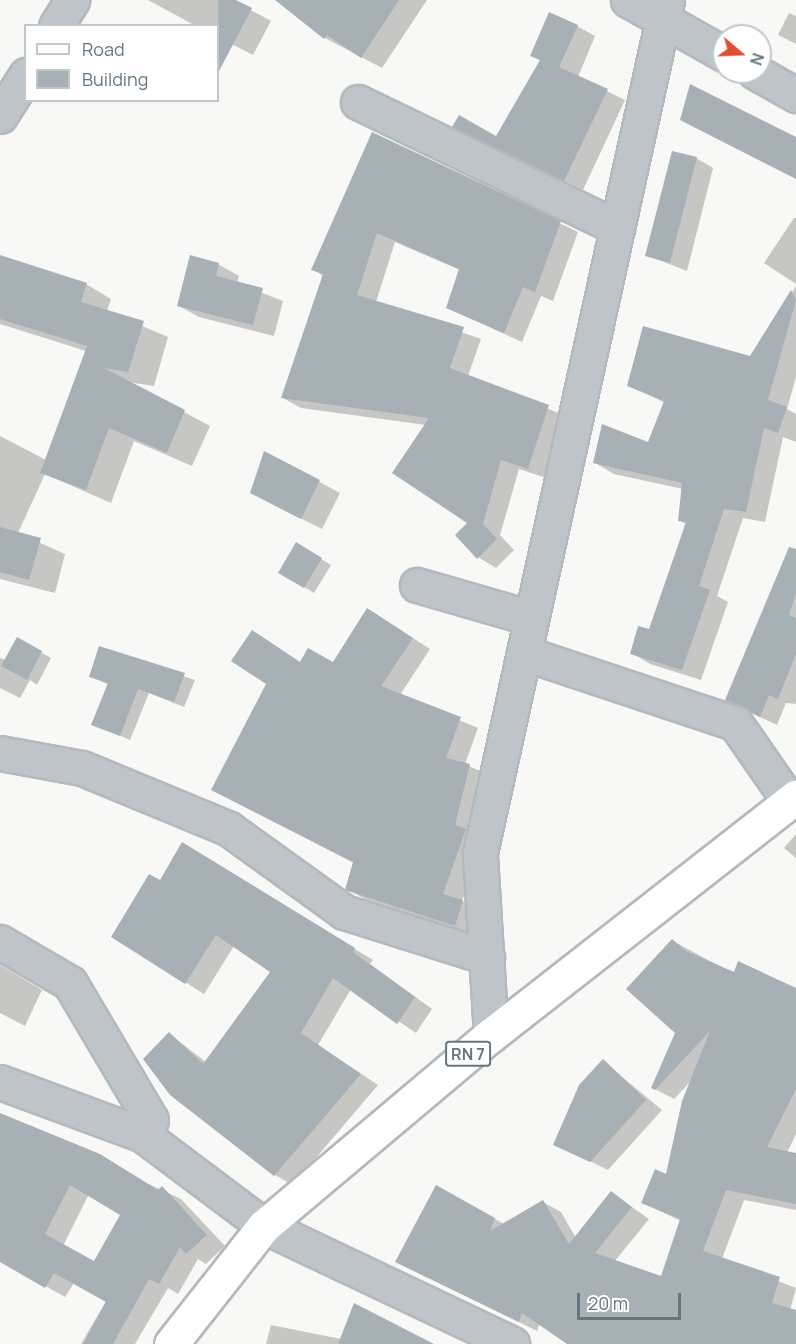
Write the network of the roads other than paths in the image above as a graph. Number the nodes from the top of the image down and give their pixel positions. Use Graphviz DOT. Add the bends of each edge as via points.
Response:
graph roads {
  1 [pos="72,0"];
  2 [pos="628,0"];
  3 [pos="665,10"];
  4 [pos="57,24"];
  5 [pos="712,45"];
  6 [pos="24,78"];
  7 [pos="772,82"];
  8 [pos="796,95"];
  9 [pos="358,102"];
  10 [pos="0,116"];
  11 [pos="617,227"];
  12 [pos="417,585"];
  13 [pos="531,618"];
  14 [pos="524,653"];
  15 [pos="0,753"];
  16 [pos="793,800"];
  17 [pos="0,942"];
  18 [pos="487,957"];
  19 [pos="491,1035"];
  20 [pos="0,1082"];
  21 [pos="143,1135"];
  22 [pos="264,1226"];
  23 [pos="171,1344"];
  24 [pos="512,1344"];
  1 -- 4 [label="street"];
  2 -- 3 [label="street"];
  3 -- 5 [label="street"];
  3 -- 11 [label="street"];
  6 -- 10 [label="street"];
  7 -- 8 [label="street"];
  9 -- 11 [label="street"];
  11 -- 13 [label="street"];
  12 -- 13 [label="street"];
  13 -- 14 [label="street"];
  14 -- 16 [label="street" via="735,723"];
  14 -- 18 [label="street" via="480,853"];
  15 -- 18 [label="street" via="82,768 229,829 344,912"];
  16 -- 19 [label="main road, RN 7"];
  17 -- 21 [label="street" via="70,983 151,1120"];
  18 -- 19 [label="street"];
  19 -- 22 [label="main road, RN 7"];
  20 -- 21 [label="street"];
  21 -- 22 [label="street"];
  22 -- 23 [label="main road, RN 7"];
  22 -- 24 [label="street"];
}
